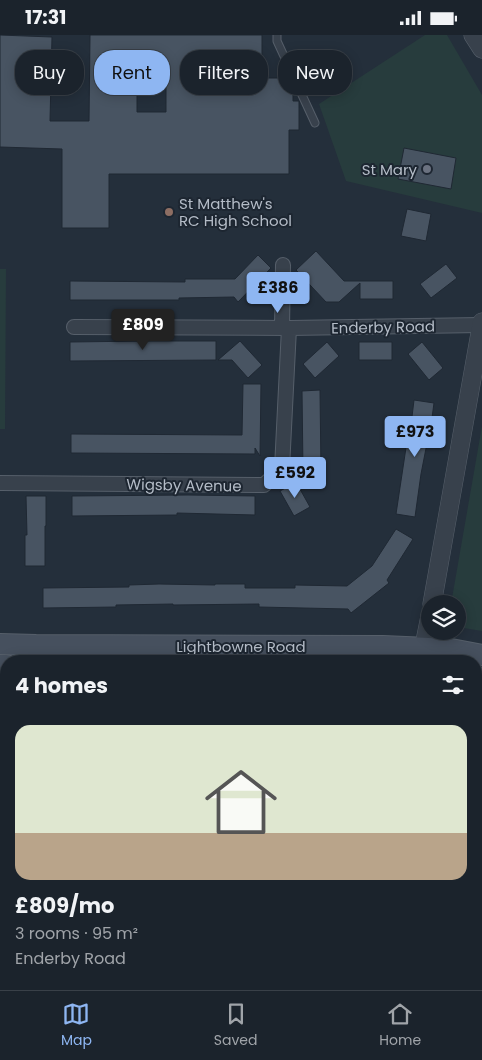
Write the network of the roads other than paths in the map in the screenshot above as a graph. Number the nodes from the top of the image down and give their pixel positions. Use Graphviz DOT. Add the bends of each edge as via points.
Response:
graph roads {
  1 [pos="276,35"];
  2 [pos="473,35"];
  3 [pos="482,49"];
  4 [pos="315,123"];
  5 [pos="282,265"];
  6 [pos="482,324"];
  7 [pos="74,327"];
  8 [pos="285,328"];
  9 [pos="0,483"];
  10 [pos="434,595"];
  11 [pos="426,640"];
  12 [pos="0,644"];
  13 [pos="423,655"];
  14 [pos="482,655"];
  1 -- 4 [label="lane"];
  2 -- 3 [label="street"];
  5 -- 8 [label="street, Wigsby Avenue"];
  6 -- 8 [label="street, Enderby Road"];
  6 -- 10 [label="street"];
  7 -- 8 [label="street, Enderby Road"];
  8 -- 9 [label="street, Wigsby Avenue" via="282,468 264,485"];
  11 -- 13 [label="street"];
  12 -- 13 [label="main road, Lightbowne Road" via="377,646"];
  13 -- 14 [label="main road, Lightbowne Road" via="451,649"];
}
